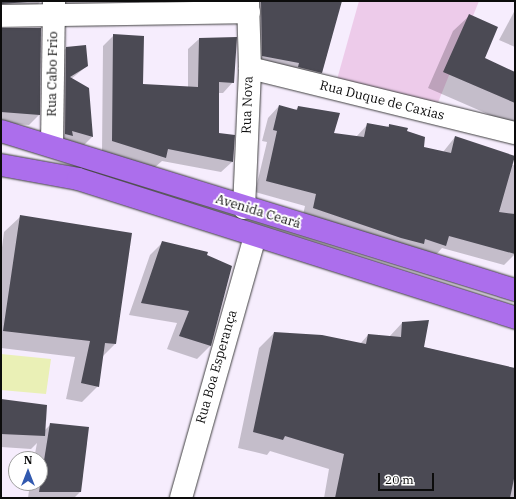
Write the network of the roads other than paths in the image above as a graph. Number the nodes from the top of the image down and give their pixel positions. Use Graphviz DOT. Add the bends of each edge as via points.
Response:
graph roads {
  1 [pos="248,6"];
  2 [pos="54,8"];
  3 [pos="1,16"];
  4 [pos="250,68"];
  5 [pos="1,131"];
  6 [pos="515,133"];
  7 [pos="52,146"];
  8 [pos="1,165"];
  9 [pos="244,208"];
  10 [pos="255,236"];
  11 [pos="515,290"];
  12 [pos="515,318"];
  13 [pos="181,498"];
  1 -- 2 [label="street"];
  1 -- 4 [label="street, Rua Nova"];
  2 -- 3 [label="street"];
  2 -- 7 [label="street, Rua Cabo Frio"];
  4 -- 6 [label="street, Rua Duque de Caxias"];
  4 -- 9 [label="street, Rua Nova"];
  5 -- 7 [label="main road, Avenida Ceará"];
  7 -- 9 [label="main road, Avenida Ceará"];
  8 -- 10 [label="main road, Avenida Ceará" via="78,179"];
  9 -- 11 [label="main road, Avenida Ceará"];
  10 -- 12 [label="main road, Avenida Ceará"];
  10 -- 13 [label="street, Rua Boa Esperança"];
}
